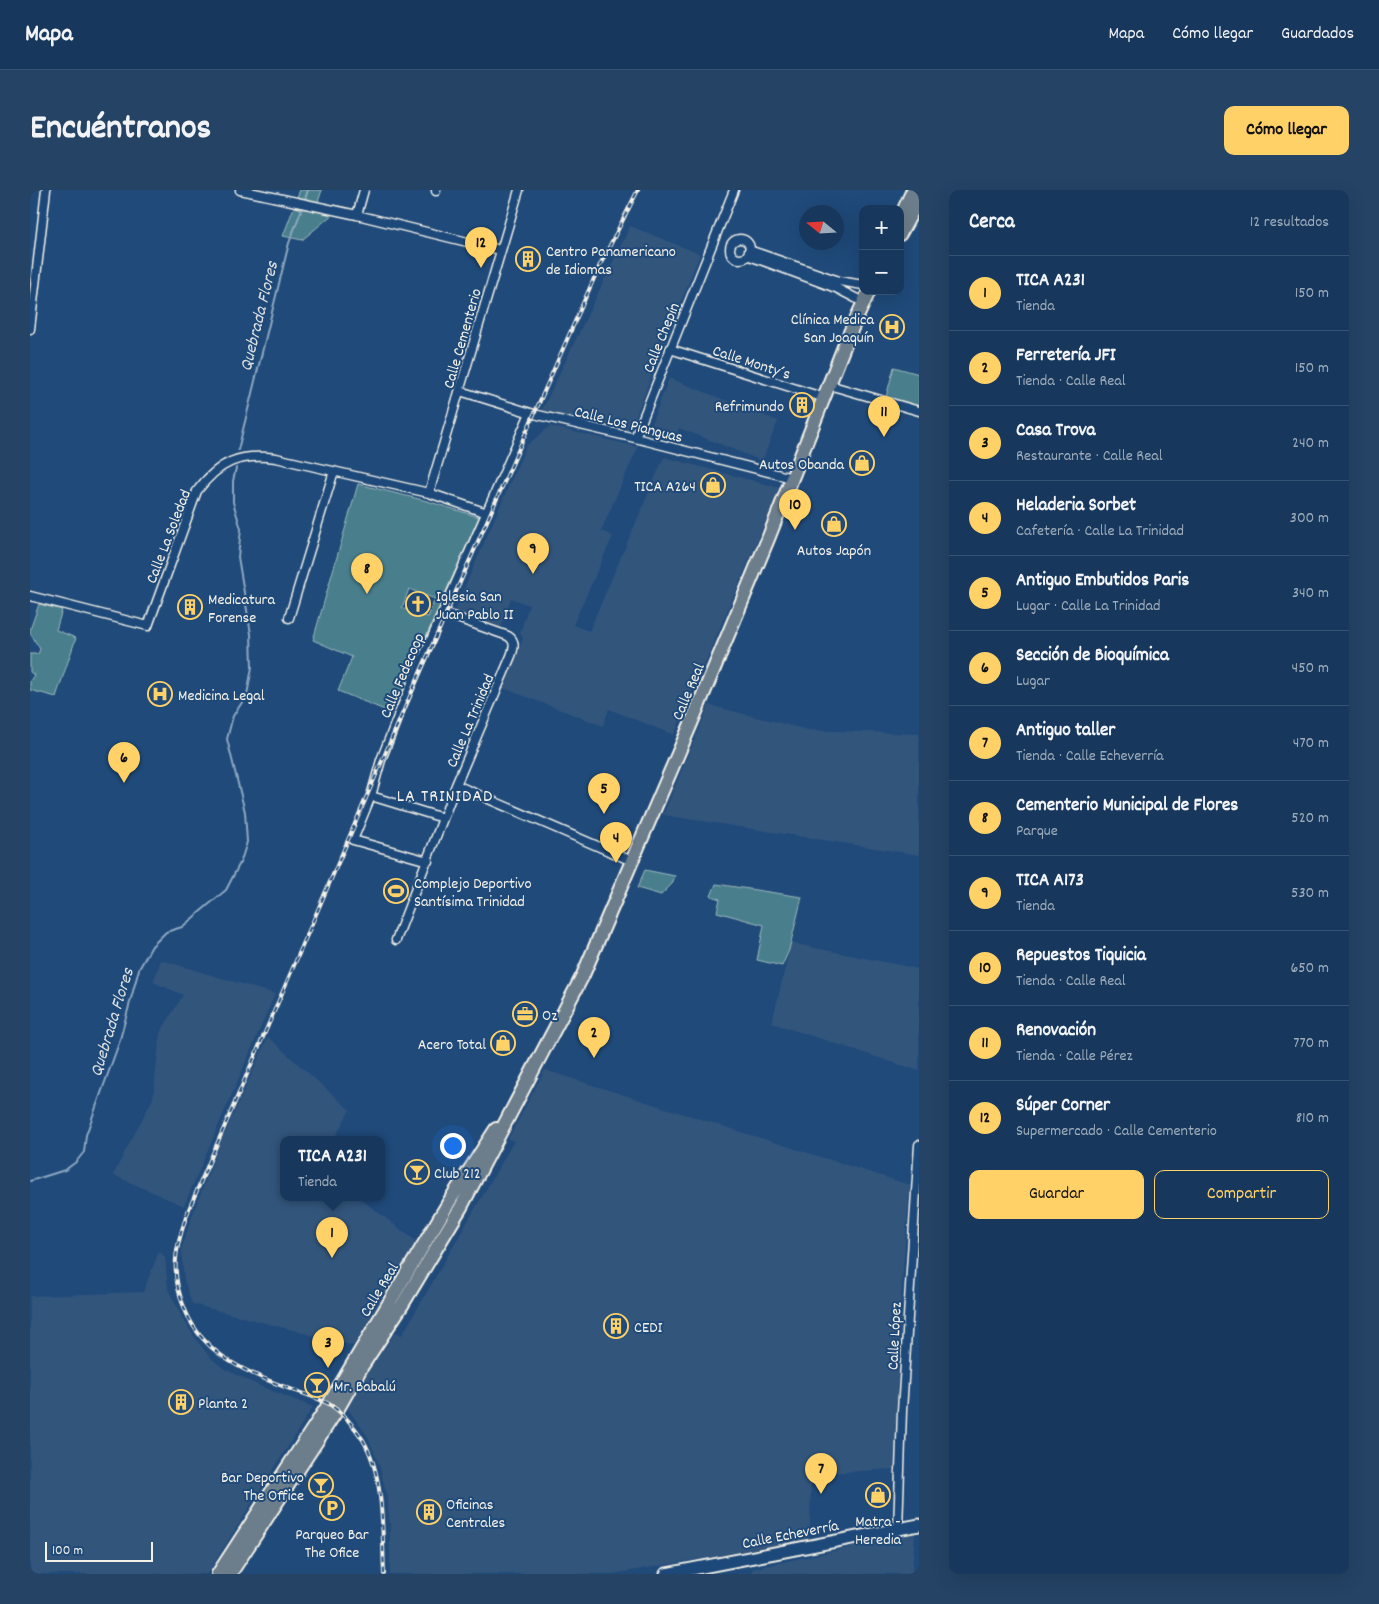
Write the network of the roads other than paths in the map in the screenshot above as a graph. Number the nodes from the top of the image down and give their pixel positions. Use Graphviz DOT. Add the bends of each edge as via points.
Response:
graph roads {
  1 [pos="46,190"];
  2 [pos="240,190"];
  3 [pos="364,190"];
  4 [pos="519,190"];
  5 [pos="734,190"];
  6 [pos="913,190"];
  7 [pos="919,199"];
  8 [pos="904,209"];
  9 [pos="357,215"];
  10 [pos="904,227"];
  11 [pos="500,250"];
  12 [pos="748,252"];
  13 [pos="838,284"];
  14 [pos="859,285"];
  15 [pos="866,297"];
  16 [pos="30,329"];
  17 [pos="670,350"];
  18 [pos="829,386"];
  19 [pos="460,391"];
  20 [pos="825,398"];
  21 [pos="919,411"];
  22 [pos="530,413"];
  23 [pos="635,438"];
  24 [pos="334,471"];
  25 [pos="792,478"];
  26 [pos="429,493"];
  27 [pos="487,513"];
  28 [pos="30,596"];
  29 [pos="443,613"];
  30 [pos="289,618"];
  31 [pos="456,786"];
  32 [pos="371,796"];
  33 [pos="444,818"];
  34 [pos="428,860"];
  35 [pos="632,861"];
  36 [pos="396,940"];
  37 [pos="519,1096"];
  38 [pos="919,1145"];
  39 [pos="467,1173"];
  40 [pos="461,1207"];
  41 [pos="436,1224"];
  42 [pos="281,1476"];
  43 [pos="919,1525"];
  44 [pos="898,1529"];
  45 [pos="218,1574"];
  46 [pos="223,1574"];
  47 [pos="230,1574"];
  48 [pos="666,1574"];
  1 -- 16 [label="street"];
  2 -- 9 [label="street"];
  3 -- 9 [label="street"];
  4 -- 11 [label="street, Calle Cementerio"];
  5 -- 17 [label="street, Calle Chepín"];
  6 -- 8 [label="main road"];
  7 -- 10 [label="main road"];
  9 -- 11 [label="street"];
  11 -- 19 [label="street, Calle Cementerio"];
  12 -- 13 [label="street"];
  13 -- 14 [label="street"];
  13 -- 15 [label="street"];
  15 -- 18 [label="main road, Calle Real"];
  17 -- 20 [label="street, Calle Monty´s"];
  17 -- 23 [label="street, Calle Chepín"];
  18 -- 20 [label="main road, Calle Real"];
  18 -- 21 [label="street"];
  19 -- 22 [label="street, Calle Los Pianguas"];
  19 -- 26 [label="street, Calle Cementerio"];
  20 -- 25 [label="main road, Calle Real"];
  22 -- 23 [label="street, Calle Los Pianguas"];
  22 -- 27 [label="street, Calle Fedecoop"];
  23 -- 25 [label="street, Calle Los Pianguas"];
  24 -- 26 [label="street, Calle La Soledad"];
  24 -- 28 [label="street, Calle La Soledad" via="252,456 220,467 197,491 148,626"];
  24 -- 30 [label="street"];
  25 -- 35 [label="main road, Calle Real"];
  26 -- 27 [label="street, Calle La Soledad"];
  27 -- 29 [label="street, Calle Fedecoop"];
  29 -- 31 [label="street, Calle La Trinidad" via="508,636 514,645"];
  29 -- 32 [label="street, Calle Fedecoop" via="386,744"];
  31 -- 33 [label="street"];
  31 -- 35 [label="street, Calle La Trinidad"];
  32 -- 33 [label="street"];
  32 -- 34 [label="street, Calle Fedecoop" via="353,840"];
  33 -- 34 [label="street"];
  34 -- 36 [label="street"];
  35 -- 37 [label="main road, Calle Real" via="583,975"];
  37 -- 39 [label="main road, Calle Real"];
  37 -- 40 [label="main road, Calle Real"];
  38 -- 44 [label="street, Calle López" via="902,1401"];
  39 -- 40 [label="main road"];
  39 -- 41 [label="main road, Calle Real"];
  40 -- 41 [label="main road"];
  40 -- 47 [label="main road, Calle Real" via="337,1410"];
  41 -- 42 [label="main road, Calle Real" via="329,1404"];
  42 -- 45 [label="main road, Calle Real"];
  42 -- 46 [label="main road"];
  43 -- 44 [label="street, Calle Echeverría"];
  44 -- 48 [label="street, Calle Echeverría"];
}
